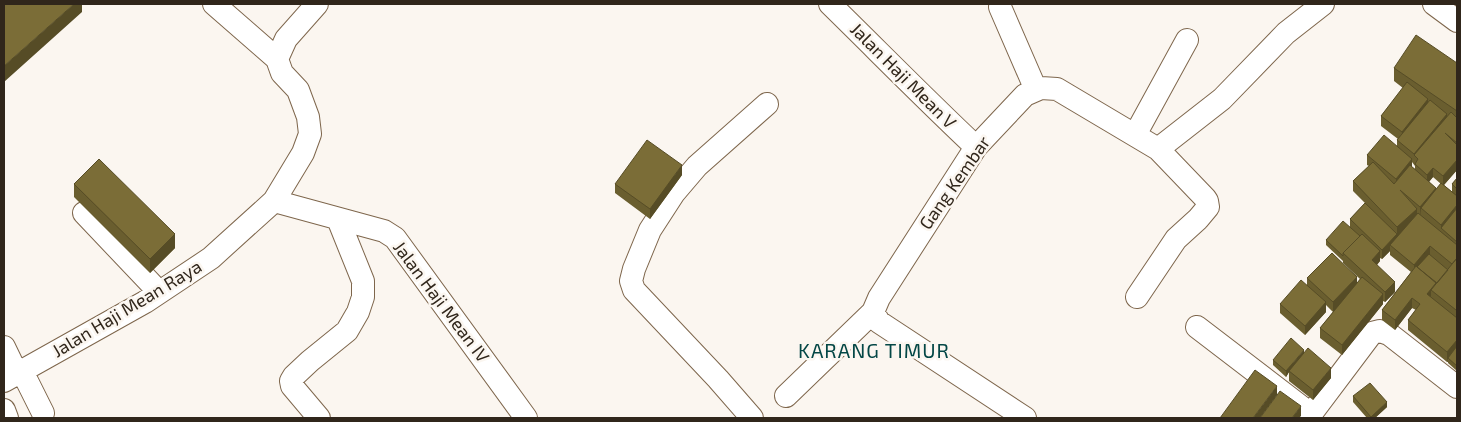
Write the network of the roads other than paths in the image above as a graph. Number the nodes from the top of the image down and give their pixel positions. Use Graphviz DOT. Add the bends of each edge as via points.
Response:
graph roads {
  1 [pos="214,4"];
  2 [pos="317,4"];
  3 [pos="830,4"];
  4 [pos="1323,4"];
  5 [pos="1000,7"];
  6 [pos="1187,40"];
  7 [pos="277,59"];
  8 [pos="1036,90"];
  9 [pos="767,104"];
  10 [pos="1135,135"];
  11 [pos="976,147"];
  12 [pos="1158,149"];
  13 [pos="274,201"];
  14 [pos="84,213"];
  15 [pos="338,219"];
  16 [pos="159,292"];
  17 [pos="1137,298"];
  18 [pos="873,312"];
  19 [pos="1196,327"];
  20 [pos="4,347"];
  21 [pos="14,375"];
  22 [pos="1457,387"];
  23 [pos="786,396"];
  24 [pos="4,410"];
  25 [pos="43,413"];
  26 [pos="1019,416"];
  27 [pos="1309,416"];
  28 [pos="523,417"];
  29 [pos="8,418"];
  30 [pos="319,418"];
  31 [pos="752,418"];
  1 -- 7 [label="street, Jalan Haji Mean Raya"];
  2 -- 7 [label="street" via="286,39"];
  3 -- 11 [label="street, Jalan Haji Mean V"];
  4 -- 12 [label="street" via="1286,33 1222,99"];
  5 -- 8 [label="street"];
  6 -- 10 [label="street"];
  7 -- 13 [label="street, Jalan Haji Mean Raya" via="282,72 298,90 310,134 303,153"];
  8 -- 10 [label="street" via="1057,89"];
  8 -- 11 [label="street, Gang Kembar" via="1025,95"];
  9 -- 31 [label="street" via="697,166 674,193 650,230 631,281 634,290"];
  10 -- 12 [label="street"];
  11 -- 18 [label="street, Gang Kembar"];
  12 -- 17 [label="street" via="1205,198 1208,207 1176,238"];
  13 -- 15 [label="street, Jalan Haji Mean IV"];
  13 -- 16 [label="street, Jalan Haji Mean Raya" via="211,258"];
  14 -- 16 [label="street"];
  15 -- 28 [label="street, Jalan Haji Mean IV" via="384,231 395,238"];
  15 -- 30 [label="street" via="363,281 363,297 347,331 310,361 292,381 292,386"];
  16 -- 21 [label="street, Jalan Haji Mean Raya"];
  18 -- 23 [label="street, Gang Kembar"];
  18 -- 26 [label="street" via="879,322"];
  19 -- 27 [label="street"];
  20 -- 21 [label="street"];
  21 -- 25 [label="street"];
  22 -- 27 [label="street" via="1389,334 1380,331 1372,333"];
  24 -- 29 [label="street"];
}
